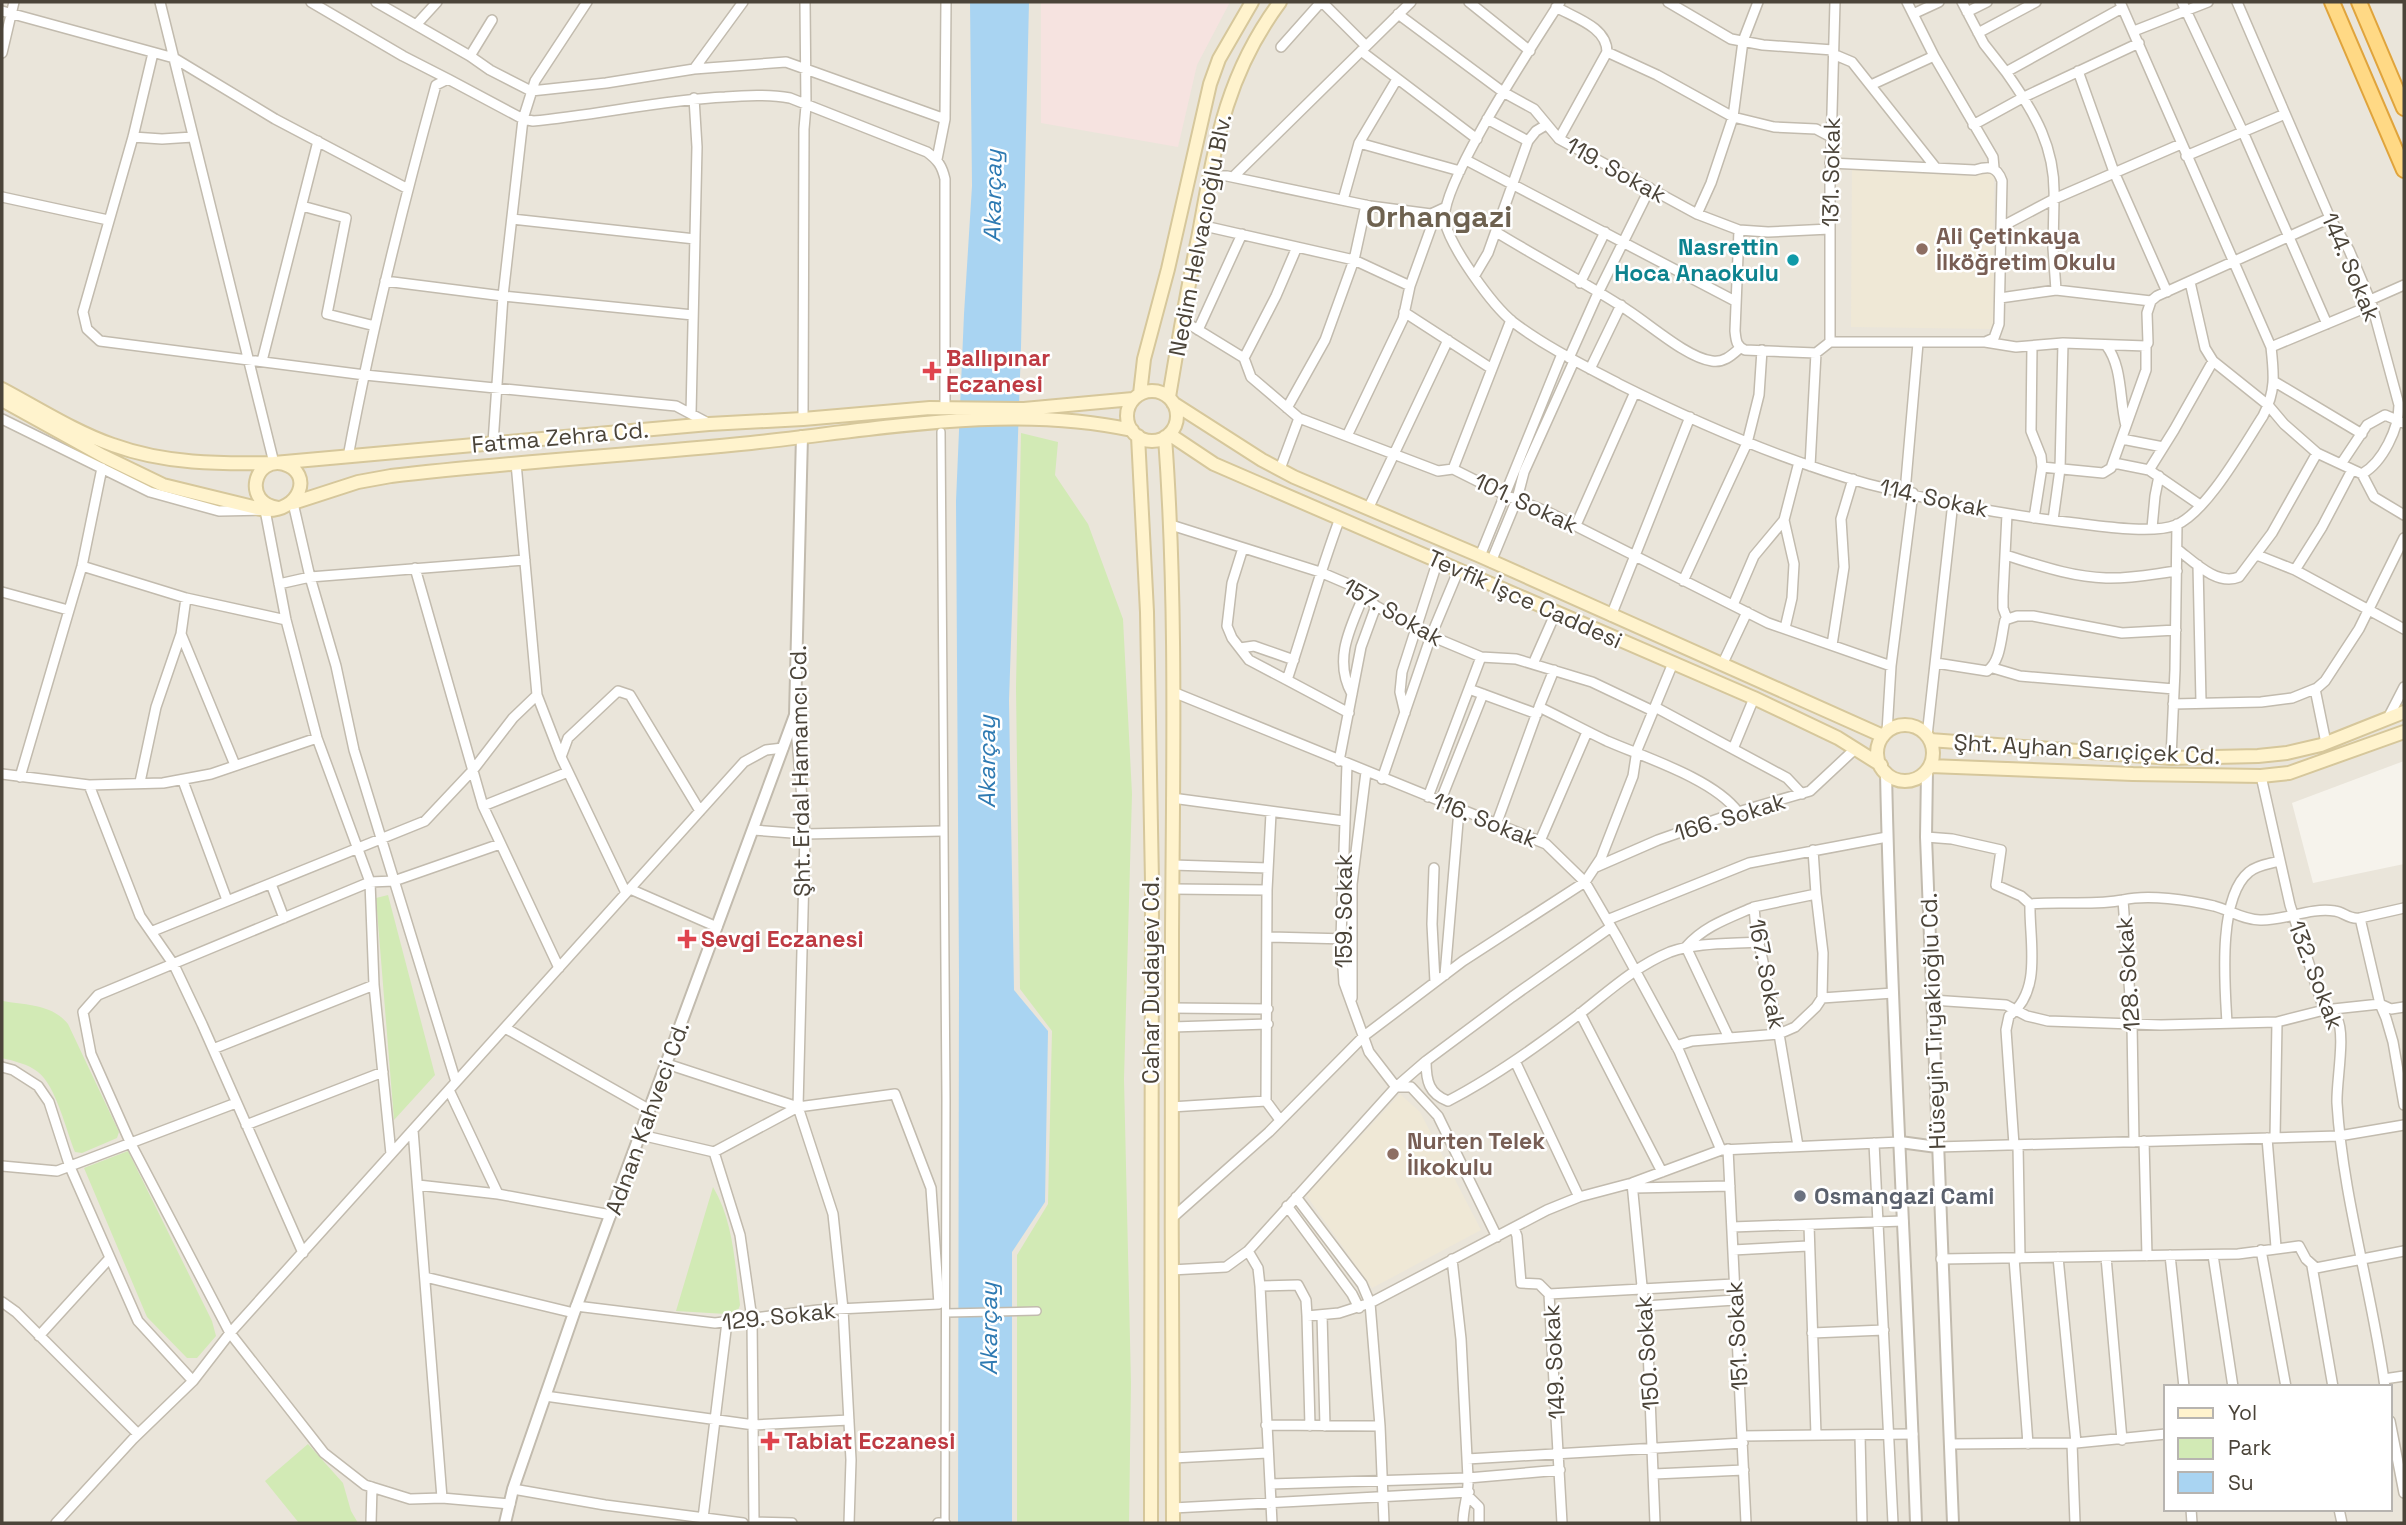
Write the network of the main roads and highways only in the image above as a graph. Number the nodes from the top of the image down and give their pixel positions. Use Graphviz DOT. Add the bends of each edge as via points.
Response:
graph roads {
  1 [pos="1252,2"];
  2 [pos="1280,2"];
  3 [pos="2332,2"];
  4 [pos="2358,2"];
  5 [pos="2404,108"];
  6 [pos="2404,170"];
  7 [pos="2,389"];
  8 [pos="1136,396"];
  9 [pos="2,400"];
  10 [pos="1171,400"];
  11 [pos="957,414"];
  12 [pos="1023,414"];
  13 [pos="45,417"];
  14 [pos="803,419"];
  15 [pos="1135,433"];
  16 [pos="1167,435"];
  17 [pos="802,436"];
  18 [pos="274,463"];
  19 [pos="293,503"];
  20 [pos="272,509"];
  21 [pos="1525,578"];
  22 [pos="1517,595"];
  23 [pos="2404,712"];
  24 [pos="2404,732"];
  25 [pos="1885,734"];
  26 [pos="1929,738"];
  27 [pos="1883,768"];
  28 [pos="1928,768"];
  29 [pos="1151,1523"];
  30 [pos="1173,1523"];
  1 -- 8 [label="main road, Nedim Helvacıoğlu Blv." via="1219,59 1210,85"];
  2 -- 10 [label="main road, Nedim Helvacıoğlu Blv." via="1264,24 1224,108"];
  3 -- 6 [label="highway"];
  4 -- 5 [label="highway"];
  7 -- 13 [label="main road, Fatma Zehra Cd."];
  8 -- 10 [label="main road" via="1154,391"];
  8 -- 12 [label="main road, Fatma Zehra Cd."];
  8 -- 15 [label="main road" via="1127,414"];
  9 -- 13 [label="main road, Fatma Zehra Cd."];
  10 -- 16 [label="main road" via="1177,419"];
  10 -- 21 [label="main road, Tevfik İşce Caddesi" via="1280,469"];
  11 -- 12 [label="main road, Fatma Zehra Cd."];
  11 -- 14 [label="main road, Fatma Zehra Cd." via="944,408"];
  11 -- 17 [label="main road, Fatma Zehra Cd."];
  12 -- 15 [label="main road, Fatma Zehra Cd."];
  13 -- 18 [label="main road, Fatma Zehra Cd." via="149,456 213,464"];
  13 -- 20 [label="main road, Fatma Zehra Cd." via="103,456 163,485"];
  14 -- 17 [label="main road"];
  14 -- 18 [label="main road, Fatma Zehra Cd."];
  15 -- 16 [label="main road" via="1152,441"];
  15 -- 29 [label="main road, Cahar Dudayev Cd." via="1147,612 1152,882"];
  16 -- 22 [label="main road, Tevfik İşce Caddesi" via="1214,464"];
  16 -- 30 [label="main road, Cahar Dudayev Cd." via="1173,692"];
  17 -- 19 [label="main road, Fatma Zehra Cd." via="391,476"];
  18 -- 19 [label="main road" via="288,466 298,476 300,490"];
  18 -- 20 [label="main road" via="257,477 256,491"];
  19 -- 20 [label="main road"];
  21 -- 22 [label="main road"];
  21 -- 25 [label="main road, Tevfik İşce Caddesi"];
  22 -- 27 [label="main road, Tevfik İşce Caddesi" via="1754,698 1838,738"];
  23 -- 26 [label="main road, Şht. Ayhan Sarıçiçek Cd." via="2326,743 2258,757 2171,758"];
  24 -- 28 [label="main road, Şht. Ayhan Sarıçiçek Cd." via="2289,773 2260,776"];
  25 -- 26 [label="main road" via="1903,725"];
  25 -- 27 [label="main road, Hüseyin Tiryakioğlu Cd." via="1878,750"];
  26 -- 28 [label="main road, Hüseyin Tiryakioğlu Cd." via="1933,753"];
  27 -- 28 [label="main road" via="1902,780 1911,780"];
}
